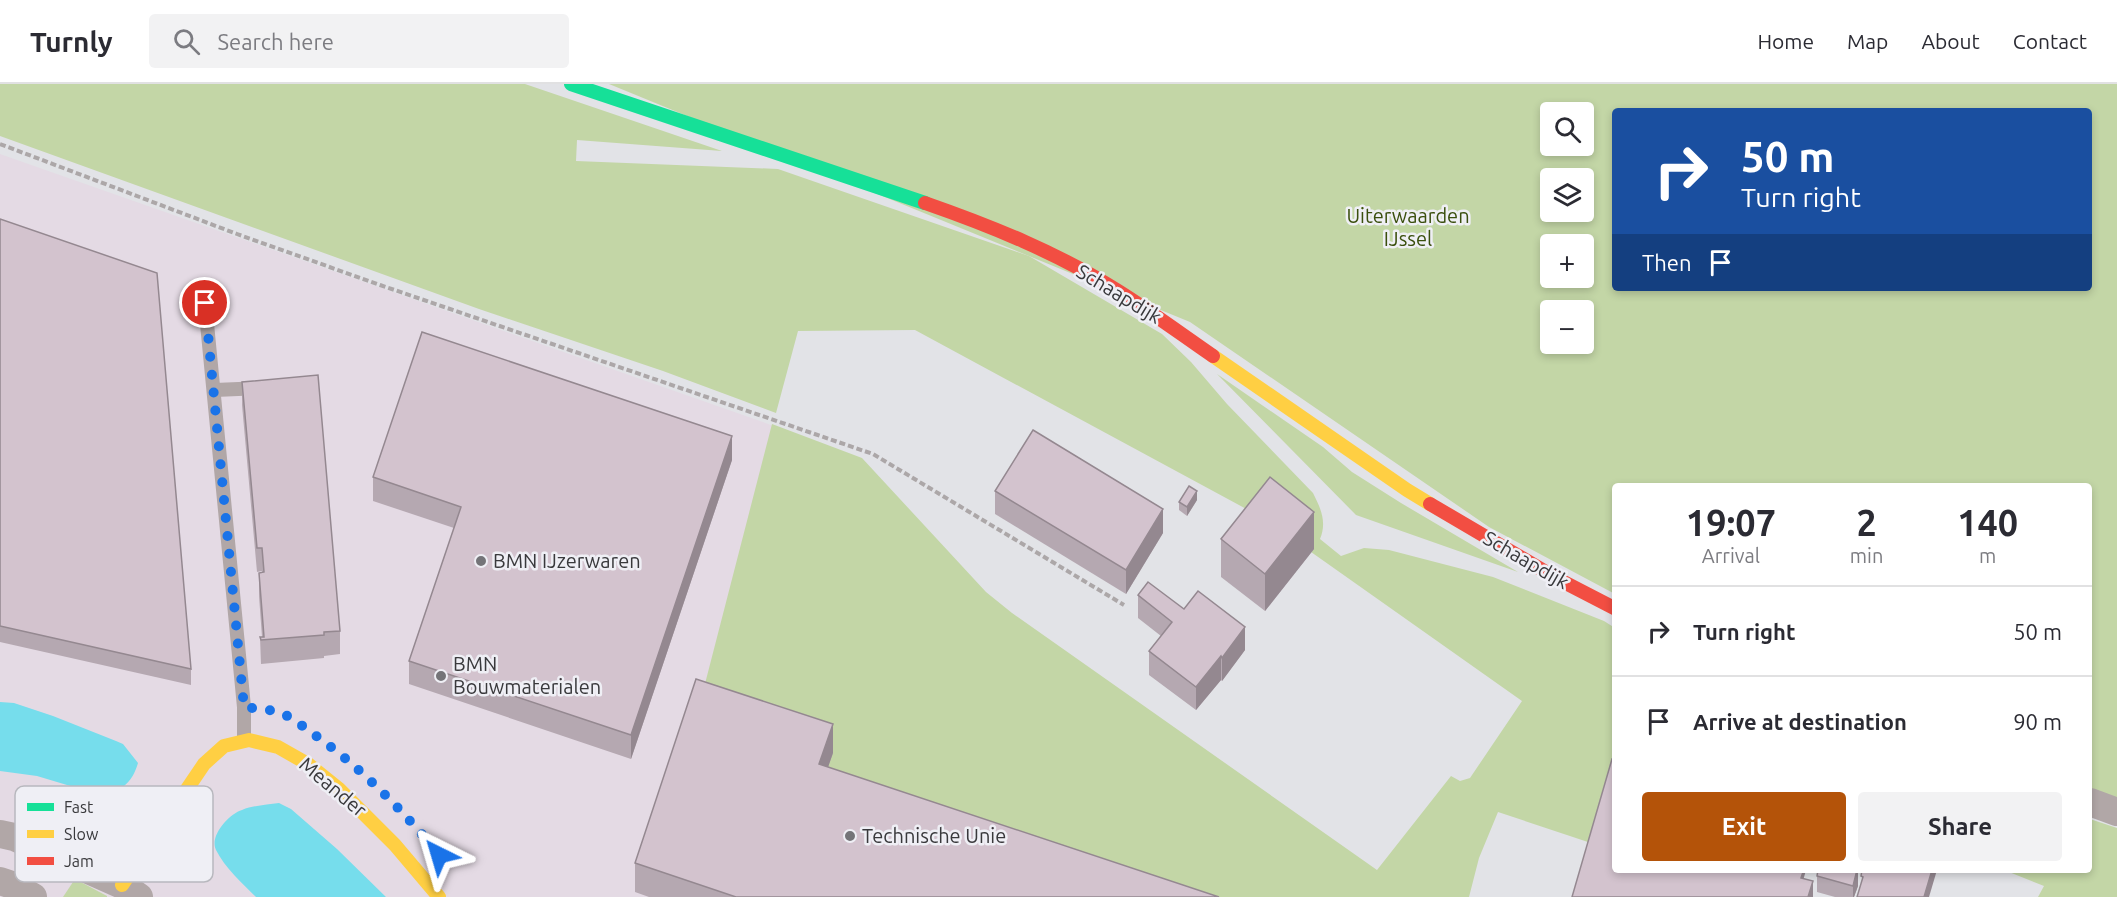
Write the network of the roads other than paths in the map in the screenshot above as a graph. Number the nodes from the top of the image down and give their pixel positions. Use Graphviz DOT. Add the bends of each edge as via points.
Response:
graph roads {
  1 [pos="572,84"];
  2 [pos="205,303"];
  3 [pos="272,387"];
  4 [pos="215,390"];
  5 [pos="1612,607"];
  6 [pos="244,740"];
  7 [pos="191,786"];
  8 [pos="2092,803"];
  9 [pos="2117,812"];
  10 [pos="0,834"];
  11 [pos="15,837"];
  12 [pos="0,881"];
  13 [pos="108,882"];
  14 [pos="129,893"];
  15 [pos="33,897"];
  16 [pos="439,897"];
  1 -- 5 [label="street, Schaapdijk" via="960,215 1041,249 1117,290 1407,490"];
  2 -- 4 [label="lane"];
  3 -- 4 [label="lane"];
  4 -- 6 [label="lane"];
  6 -- 7 [label="street" via="224,746 201,768"];
  6 -- 16 [label="street, Meander" via="268,743 316,770 366,814"];
  8 -- 9 [label="street"];
  10 -- 11 [label="street"];
  12 -- 15 [label="street"];
  13 -- 14 [label="street"];
}
